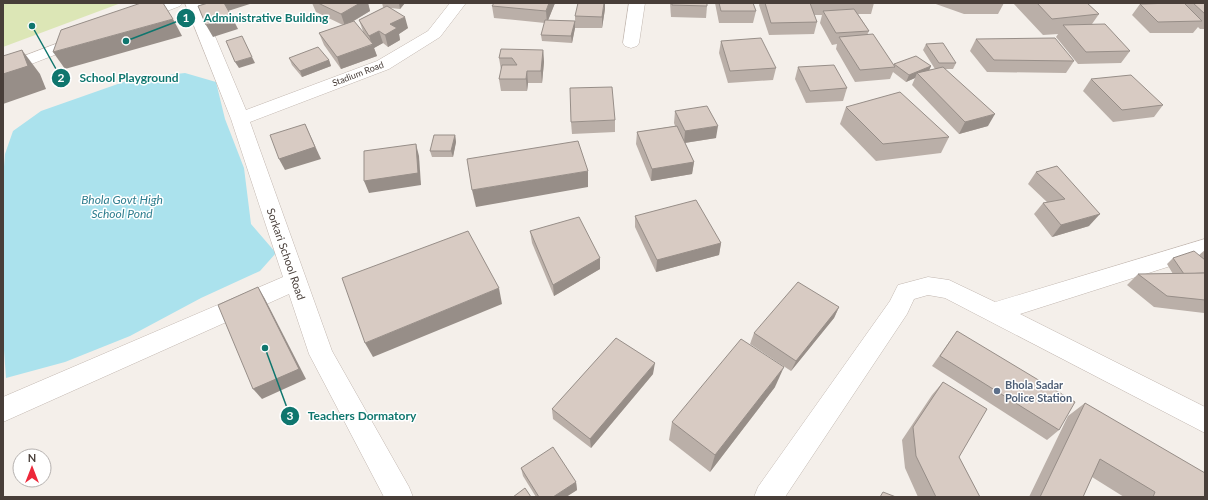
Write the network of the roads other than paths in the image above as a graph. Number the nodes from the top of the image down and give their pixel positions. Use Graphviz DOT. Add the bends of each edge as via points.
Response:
graph roads {
  1 [pos="175,3"];
  2 [pos="193,3"];
  3 [pos="458,3"];
  4 [pos="637,3"];
  5 [pos="124,22"];
  6 [pos="96,34"];
  7 [pos="631,43"];
  8 [pos="3,70"];
  9 [pos="240,119"];
  10 [pos="1205,247"];
  11 [pos="296,281"];
  12 [pos="994,312"];
  13 [pos="3,410"];
  14 [pos="1205,421"];
  15 [pos="399,497"];
  16 [pos="768,497"];
  1 -- 5 [label="street"];
  2 -- 9 [label="street, Sorkari School Road"];
  3 -- 9 [label="street, Stadium Road" via="434,34 383,65"];
  4 -- 7 [label="street"];
  6 -- 8 [label="street"];
  9 -- 11 [label="street, Sorkari School Road"];
  10 -- 12 [label="street"];
  11 -- 13 [label="street"];
  11 -- 15 [label="street, Sorkari School Road" via="321,354"];
  12 -- 14 [label="street"];
  12 -- 16 [label="street" via="949,289 928,286 906,292 899,307"];
}
